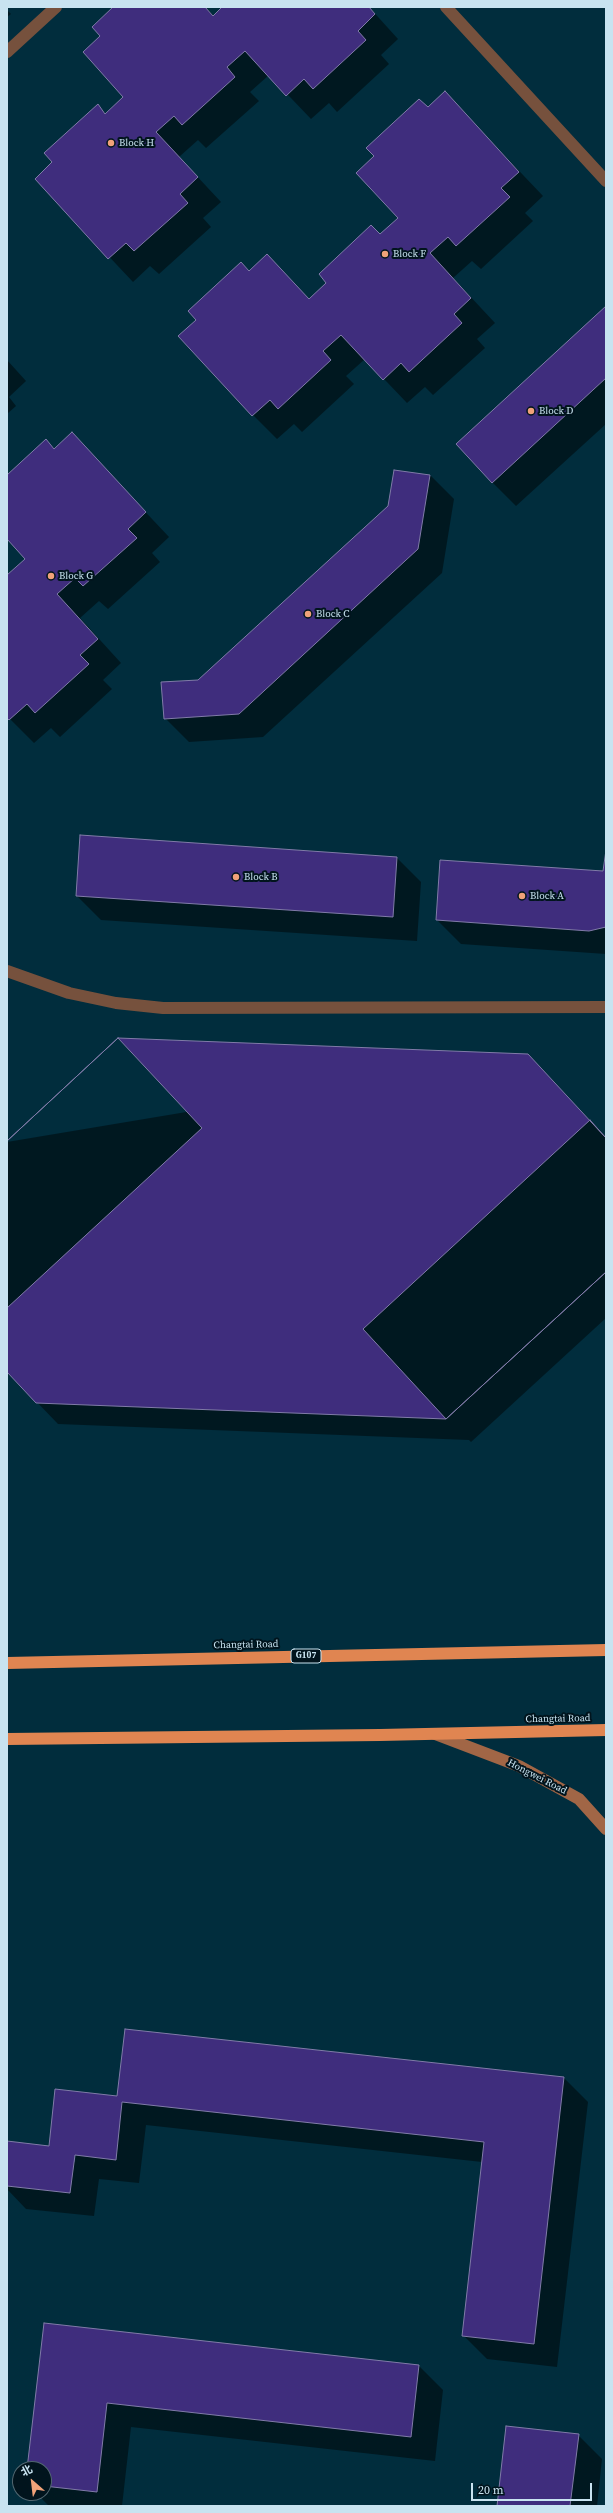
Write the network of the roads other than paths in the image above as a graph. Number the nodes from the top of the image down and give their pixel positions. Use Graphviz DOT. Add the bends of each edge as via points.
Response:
graph roads {
  1 [pos="56,7"];
  2 [pos="446,7"];
  3 [pos="7,52"];
  4 [pos="606,181"];
  5 [pos="7,971"];
  6 [pos="606,1007"];
  7 [pos="606,1650"];
  8 [pos="7,1663"];
  9 [pos="606,1730"];
  10 [pos="434,1734"];
  11 [pos="7,1739"];
  12 [pos="606,1829"];
  1 -- 3 [label="street"];
  2 -- 4 [label="street"];
  5 -- 6 [label="street" via="69,993 116,1003 163,1008"];
  7 -- 8 [label="highway, Changtai Road / G107"];
  9 -- 10 [label="highway, Changtai Road"];
  10 -- 11 [label="highway, Changtai Road"];
  10 -- 12 [label="street, Hongwei Road" via="520,1766 579,1799"];
}
